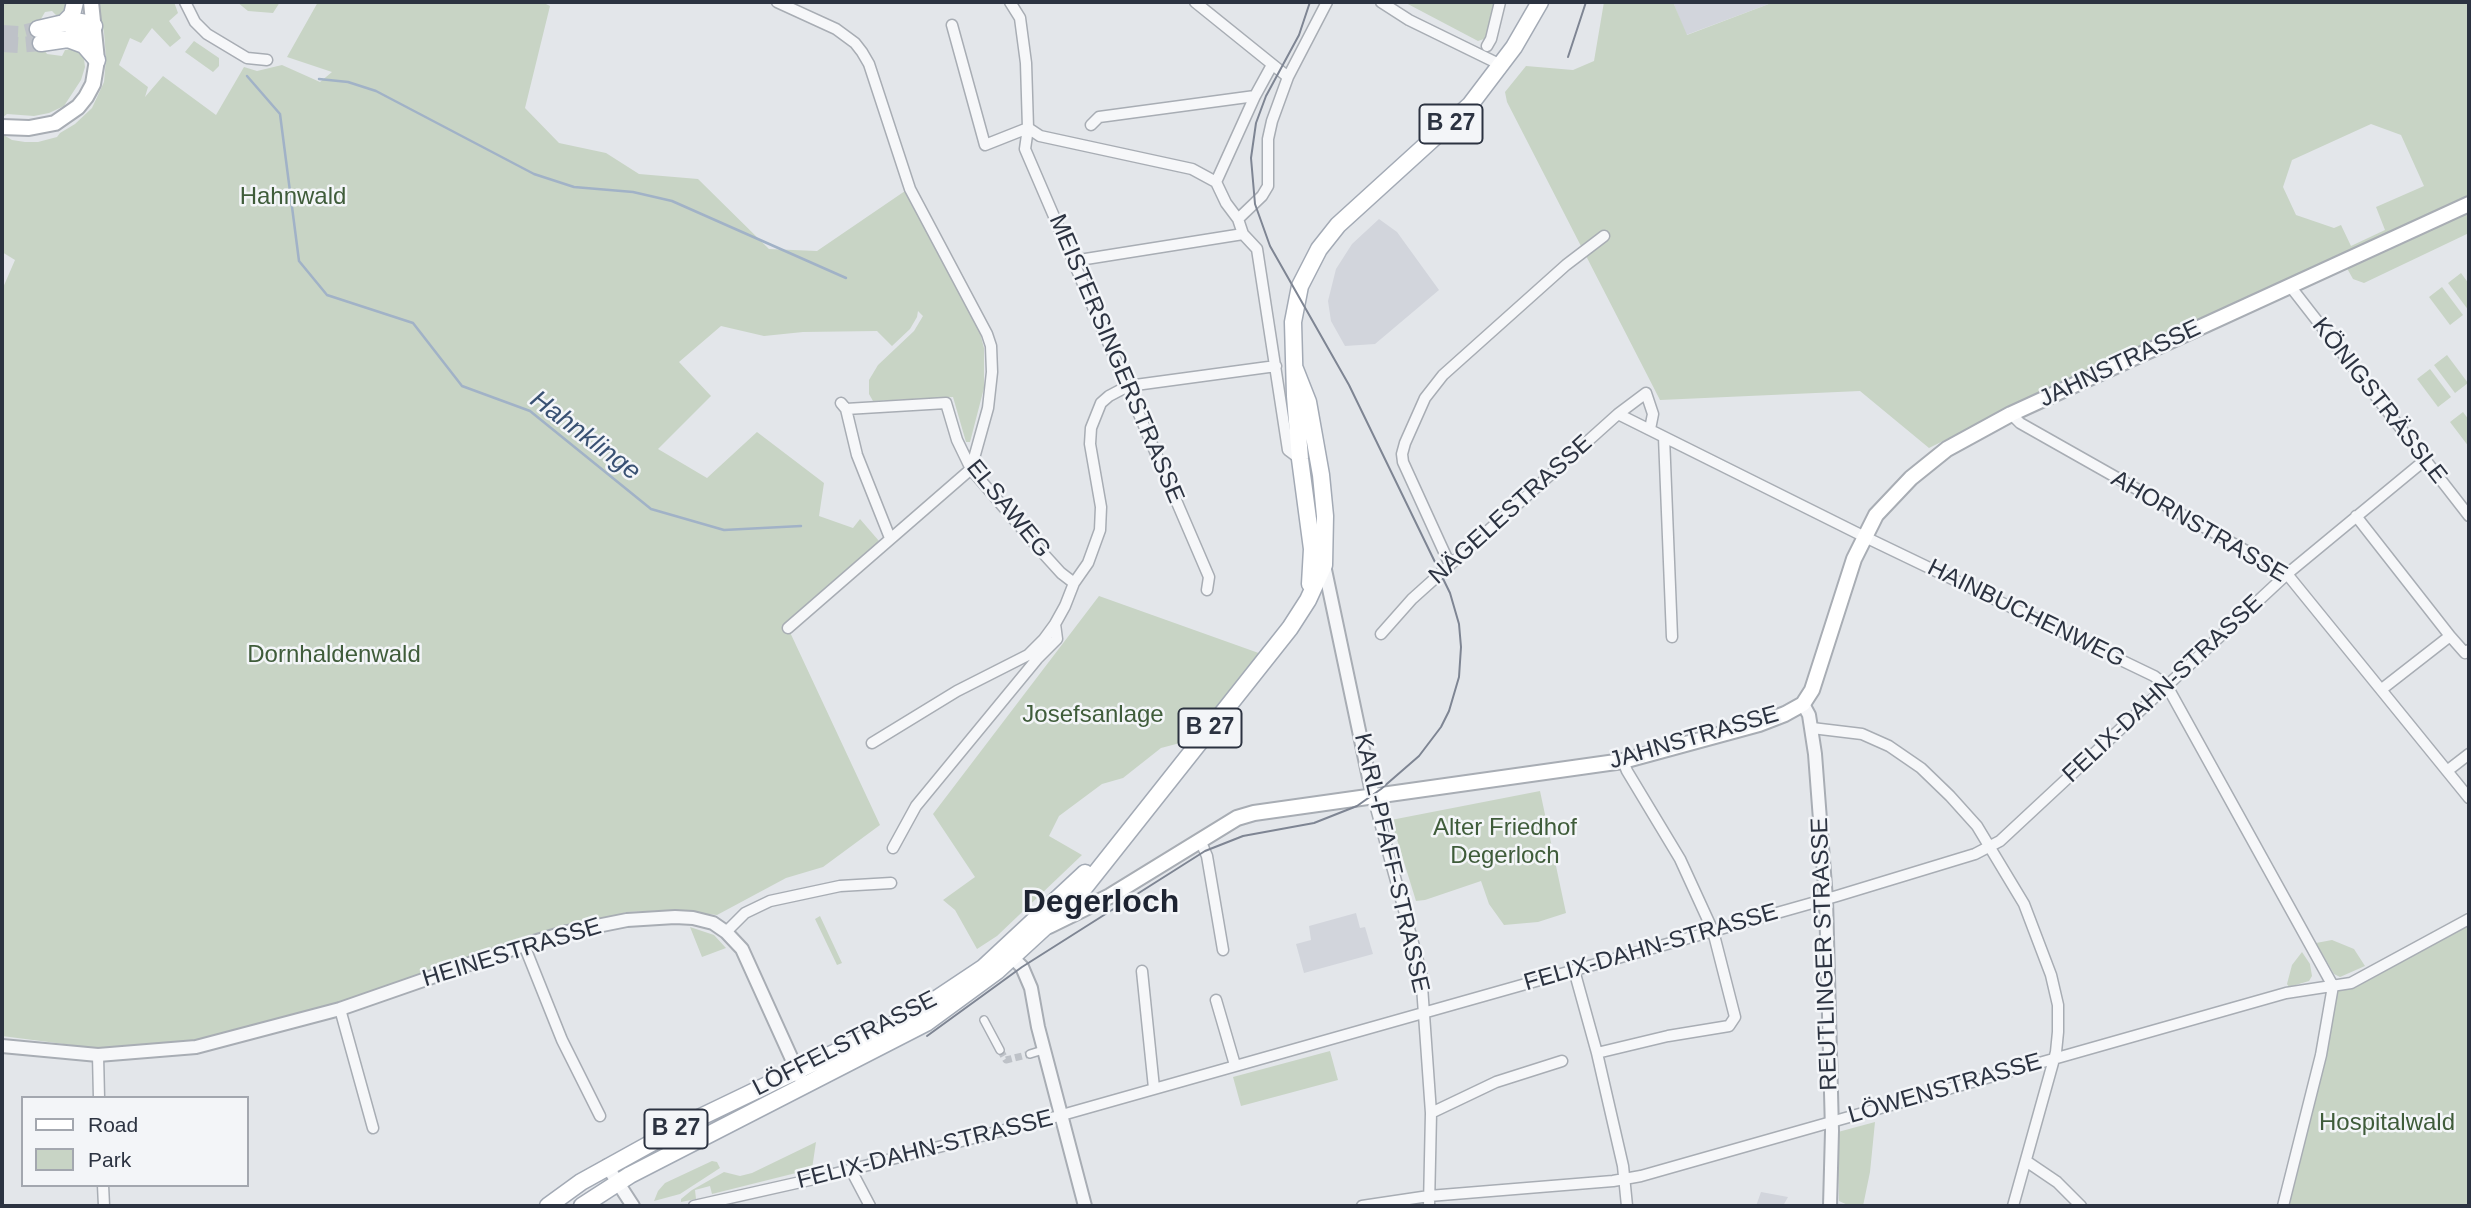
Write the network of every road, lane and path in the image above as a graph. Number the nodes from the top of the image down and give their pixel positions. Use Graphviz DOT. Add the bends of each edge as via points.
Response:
graph roads {
  1 [pos="78,2"];
  2 [pos="90,2"];
  3 [pos="185,2"];
  4 [pos="777,2"];
  5 [pos="1010,2"];
  6 [pos="1195,2"];
  7 [pos="1327,2"];
  8 [pos="1381,2"];
  9 [pos="1500,2"];
  10 [pos="1541,2"];
  11 [pos="952,25"];
  12 [pos="94,26"];
  13 [pos="66,31"];
  14 [pos="40,36"];
  15 [pos="1487,46"];
  16 [pos="97,60"];
  17 [pos="267,60"];
  18 [pos="1272,65"];
  19 [pos="1501,65"];
  20 [pos="1289,77"];
  21 [pos="1255,96"];
  22 [pos="1091,125"];
  23 [pos="2,127"];
  24 [pos="1028,128"];
  25 [pos="1216,182"];
  26 [pos="2469,204"];
  27 [pos="1238,219"];
  28 [pos="1243,234"];
  29 [pos="1604,236"];
  30 [pos="1073,261"];
  31 [pos="2290,286"];
  32 [pos="1276,366"];
  33 [pos="1295,369"];
  34 [pos="1128,386"];
  35 [pos="1618,414"];
  36 [pos="2011,414"];
  37 [pos="1650,429"];
  38 [pos="1664,437"];
  39 [pos="1300,460"];
  40 [pos="2425,460"];
  41 [pos="971,469"];
  42 [pos="2356,516"];
  43 [pos="2469,516"];
  44 [pos="1310,527"];
  45 [pos="1863,536"];
  46 [pos="890,538"];
  47 [pos="1324,565"];
  48 [pos="1450,565"];
  49 [pos="2287,574"];
  50 [pos="1074,583"];
  51 [pos="1207,590"];
  52 [pos="1308,600"];
  53 [pos="1055,624"];
  54 [pos="788,628"];
  55 [pos="1381,634"];
  56 [pos="2451,636"];
  57 [pos="1672,637"];
  58 [pos="2469,650"];
  59 [pos="2167,686"];
  60 [pos="2382,689"];
  61 [pos="1803,704"];
  62 [pos="1812,728"];
  63 [pos="872,743"];
  64 [pos="2469,754"];
  65 [pos="1623,761"];
  66 [pos="2447,771"];
  67 [pos="1373,797"];
  68 [pos="2469,798"];
  69 [pos="1200,840"];
  70 [pos="892,848"];
  71 [pos="1988,848"];
  72 [pos="1109,855"];
  73 [pos="1093,878"];
  74 [pos="891,883"];
  75 [pos="1110,896"];
  76 [pos="1826,899"];
  77 [pos="1094,902"];
  78 [pos="1070,904"];
  79 [pos="1049,908"];
  80 [pos="2469,919"];
  81 [pos="1045,928"];
  82 [pos="1713,931"];
  83 [pos="726,932"];
  84 [pos="524,945"];
  85 [pos="1223,950"];
  86 [pos="1009,954"];
  87 [pos="1574,970"];
  88 [pos="1142,971"];
  89 [pos="2333,986"];
  90 [pos="1216,1000"];
  91 [pos="340,1009"];
  92 [pos="1424,1012"];
  93 [pos="984,1020"];
  94 [pos="2,1046"];
  95 [pos="1000,1050"];
  96 [pos="1043,1050"];
  97 [pos="1597,1053"];
  98 [pos="1030,1054"];
  99 [pos="97,1055"];
  100 [pos="2053,1059"];
  101 [pos="1562,1061"];
  102 [pos="1235,1065"];
  103 [pos="797,1070"];
  104 [pos="804,1087"];
  105 [pos="1154,1088"];
  106 [pos="99,1096"];
  107 [pos="1431,1113"];
  108 [pos="1061,1115"];
  109 [pos="600,1116"];
  110 [pos="1831,1121"];
  111 [pos="373,1128"];
  112 [pos="2026,1161"];
  113 [pos="607,1167"];
  114 [pos="851,1170"];
  115 [pos="1626,1179"];
  116 [pos="618,1183"];
  117 [pos="103,1187"];
  118 [pos="1429,1201"];
  119 [pos="104,1206"];
  120 [pos="548,1206"];
  121 [pos="582,1206"];
  122 [pos="633,1206"];
  123 [pos="694,1206"];
  124 [pos="870,1206"];
  125 [pos="1084,1206"];
  126 [pos="1362,1206"];
  127 [pos="1627,1206"];
  128 [pos="1830,1206"];
  129 [pos="2013,1206"];
  130 [pos="2081,1206"];
  131 [pos="2283,1206"];
  1 -- 12 [label="main road"];
  1 -- 13 [label="main road"];
  2 -- 12 [label="main road"];
  3 -- 17 [label="street" via="207,34 247,58"];
  4 -- 41 [label="street" via="836,29 855,43 869,64 910,189 987,334 992,372 988,408"];
  5 -- 24 [label="street, MEISTERSINGERSTRASSE" via="1023,33"];
  6 -- 18 [label="street"];
  7 -- 20 [label="street"];
  8 -- 19 [label="street"];
  9 -- 15 [label="street"];
  10 -- 19 [label="main road, B 27"];
  11 -- 24 [label="street" via="985,145"];
  12 -- 13 [label="main road" via="82,22"];
  12 -- 16 [label="main road"];
  13 -- 14 [label="main road"];
  13 -- 16 [label="main road"];
  16 -- 23 [label="main road" via="93,84 68,115 42,127"];
  18 -- 20 [label="street"];
  18 -- 21 [label="street"];
  19 -- 33 [label="main road, B 27" via="1470,105 1350,212 1319,249 1304,276 1296,305"];
  20 -- 27 [label="street" via="1268,139 1268,186"];
  21 -- 22 [label="street" via="1099,117"];
  21 -- 25 [label="street"];
  24 -- 25 [label="street" via="1041,136 1192,169"];
  24 -- 30 [label="street, MEISTERSINGERSTRASSE" via="1025,149"];
  25 -- 27 [label="street"];
  26 -- 31 [label="main road, JAHNSTRASSE"];
  27 -- 28 [label="street"];
  28 -- 30 [label="street"];
  28 -- 32 [label="street" via="1258,248"];
  29 -- 48 [label="street" via="1443,375 1425,398 1405,443 1403,462"];
  30 -- 34 [label="street, MEISTERSINGERSTRASSE"];
  31 -- 36 [label="main road, JAHNSTRASSE"];
  31 -- 40 [label="street, KÖNIGSTRÄSSLE"];
  32 -- 34 [label="street"];
  32 -- 39 [label="street" via="1287,450"];
  33 -- 39 [label="main road, B 27"];
  33 -- 47 [label="main road, B 27" via="1308,402 1321,475"];
  34 -- 50 [label="street" via="1101,402 1091,428 1102,520 1088,563"];
  34 -- 51 [label="street, MEISTERSINGERSTRASSE" via="1209,577"];
  35 -- 37 [label="street, HAINBUCHENWEG"];
  35 -- 37 [label="street, NÄGELESTRASSE" via="1646,393 1653,414"];
  35 -- 48 [label="street, NÄGELESTRASSE"];
  36 -- 45 [label="main road, JAHNSTRASSE" via="1930,463 1891,497"];
  36 -- 49 [label="street, AHORNSTRASSE" via="2020,424"];
  37 -- 38 [label="street, HAINBUCHENWEG"];
  38 -- 45 [label="street, HAINBUCHENWEG"];
  38 -- 57 [label="street"];
  39 -- 44 [label="main road, B 27"];
  40 -- 42 [label="street, FELIX-DAHN-STRASSE"];
  40 -- 43 [label="street, KÖNIGSTRÄSSLE"];
  41 -- 46 [label="street"];
  41 -- 46 [label="street, ELSAWEG" via="946,403 844,406"];
  41 -- 50 [label="street, ELSAWEG"];
  42 -- 49 [label="street, FELIX-DAHN-STRASSE"];
  42 -- 56 [label="street"];
  44 -- 47 [label="main road"];
  44 -- 52 [label="main road, B 27" via="1313,570"];
  45 -- 59 [label="street, HAINBUCHENWEG"];
  45 -- 61 [label="main road, JAHNSTRASSE" via="1819,675"];
  46 -- 54 [label="street"];
  47 -- 52 [label="main road, B 27"];
  47 -- 67 [label="street, KARL-PFAFF-STRASSE"];
  48 -- 55 [label="street, NÄGELESTRASSE"];
  49 -- 59 [label="street, FELIX-DAHN-STRASSE"];
  49 -- 60 [label="street, AHORNSTRASSE"];
  50 -- 53 [label="street"];
  52 -- 72 [label="main road, B 27"];
  53 -- 63 [label="street" via="1028,655 957,691"];
  53 -- 70 [label="street" via="1057,639 916,806"];
  56 -- 58 [label="street" via="2465,653"];
  56 -- 60 [label="street"];
  59 -- 71 [label="street, FELIX-DAHN-STRASSE"];
  59 -- 89 [label="street, HAINBUCHENWEG"];
  60 -- 66 [label="street, AHORNSTRASSE"];
  61 -- 62 [label="street, REUTLINGER STRASSE"];
  61 -- 65 [label="main road, JAHNSTRASSE" via="1759,724"];
  62 -- 71 [label="street" via="1862,734 1900,753 1950,796 1977,826"];
  62 -- 76 [label="street, REUTLINGER STRASSE"];
  64 -- 66 [label="street"];
  65 -- 67 [label="main road, JAHNSTRASSE"];
  65 -- 82 [label="street" via="1680,859"];
  66 -- 68 [label="street, AHORNSTRASSE"];
  67 -- 69 [label="main road, JAHNSTRASSE" via="1254,813"];
  67 -- 92 [label="street, KARL-PFAFF-STRASSE" via="1421,972"];
  69 -- 75 [label="main road, JAHNSTRASSE"];
  69 -- 85 [label="street" via="1207,856"];
  71 -- 76 [label="street, FELIX-DAHN-STRASSE"];
  71 -- 100 [label="street" via="2024,904 2045,952 2058,1005"];
  72 -- 73 [label="main road, LÖFFELSTRASSE / B 27"];
  72 -- 79 [label="main road, LÖFFELSTRASSE / B 27"];
  73 -- 75 [label="main road"];
  73 -- 78 [label="main road, LÖFFELSTRASSE / B 27"];
  74 -- 83 [label="street" via="840,886 771,901 745,913"];
  75 -- 77 [label="main road, JAHNSTRASSE"];
  76 -- 82 [label="street, FELIX-DAHN-STRASSE"];
  76 -- 110 [label="street, REUTLINGER STRASSE"];
  77 -- 78 [label="main road, JAHNSTRASSE"];
  77 -- 81 [label="main road, JAHNSTRASSE"];
  78 -- 79 [label="main road, JAHNSTRASSE"];
  78 -- 81 [label="main road, LÖFFELSTRASSE / B 27"];
  79 -- 86 [label="main road, LÖFFELSTRASSE / B 27"];
  80 -- 89 [label="street, LÖWENSTRASSE" via="2361,978"];
  81 -- 86 [label="main road, LÖFFELSTRASSE / B 27"];
  82 -- 87 [label="street, FELIX-DAHN-STRASSE"];
  82 -- 97 [label="street" via="1733,1005 1735,1017 1729,1026"];
  83 -- 84 [label="street, HEINESTRASSE" via="693,918 651,918 604,924"];
  83 -- 103 [label="street" via="742,948"];
  84 -- 91 [label="street, HEINESTRASSE"];
  84 -- 109 [label="street" via="562,1040"];
  86 -- 96 [label="street" via="1022,967 1031,988"];
  86 -- 103 [label="main road, LÖFFELSTRASSE / B 27" via="911,1016"];
  86 -- 104 [label="main road, LÖFFELSTRASSE / B 27" via="998,971 926,1023"];
  87 -- 92 [label="street, FELIX-DAHN-STRASSE"];
  87 -- 97 [label="street"];
  88 -- 105 [label="street"];
  89 -- 100 [label="street, LÖWENSTRASSE" via="2286,993"];
  89 -- 131 [label="street" via="2321,1055"];
  90 -- 102 [label="street"];
  91 -- 99 [label="street, HEINESTRASSE" via="196,1047"];
  91 -- 111 [label="street"];
  92 -- 102 [label="street, FELIX-DAHN-STRASSE"];
  92 -- 107 [label="street, KARL-PFAFF-STRASSE"];
  93 -- 95 [label="street"];
  94 -- 99 [label="street, HEINESTRASSE"];
  96 -- 98 [label="street"];
  96 -- 108 [label="street"];
  97 -- 115 [label="street"];
  99 -- 106 [label="street"];
  100 -- 110 [label="street, LÖWENSTRASSE"];
  100 -- 112 [label="street"];
  101 -- 107 [label="street" via="1496,1082"];
  102 -- 105 [label="street, FELIX-DAHN-STRASSE"];
  103 -- 104 [label="street"];
  103 -- 113 [label="main road, LÖFFELSTRASSE / B 27"];
  104 -- 116 [label="main road, LÖFFELSTRASSE / B 27"];
  105 -- 108 [label="street, FELIX-DAHN-STRASSE"];
  107 -- 118 [label="street, KARL-PFAFF-STRASSE"];
  108 -- 114 [label="street, FELIX-DAHN-STRASSE"];
  108 -- 125 [label="street"];
  110 -- 115 [label="street, LÖWENSTRASSE"];
  110 -- 128 [label="street, REUTLINGER STRASSE"];
  112 -- 129 [label="street"];
  112 -- 130 [label="street" via="2057,1181"];
  113 -- 116 [label="street"];
  113 -- 120 [label="main road, LÖFFELSTRASSE / B 27"];
  114 -- 123 [label="street, FELIX-DAHN-STRASSE"];
  114 -- 124 [label="street"];
  115 -- 118 [label="street, LÖWENSTRASSE"];
  115 -- 127 [label="street"];
  116 -- 121 [label="main road, LÖFFELSTRASSE / B 27"];
  116 -- 122 [label="street"];
  117 -- 119 [label="street"];
  118 -- 126 [label="street, LÖWENSTRASSE"];
}
